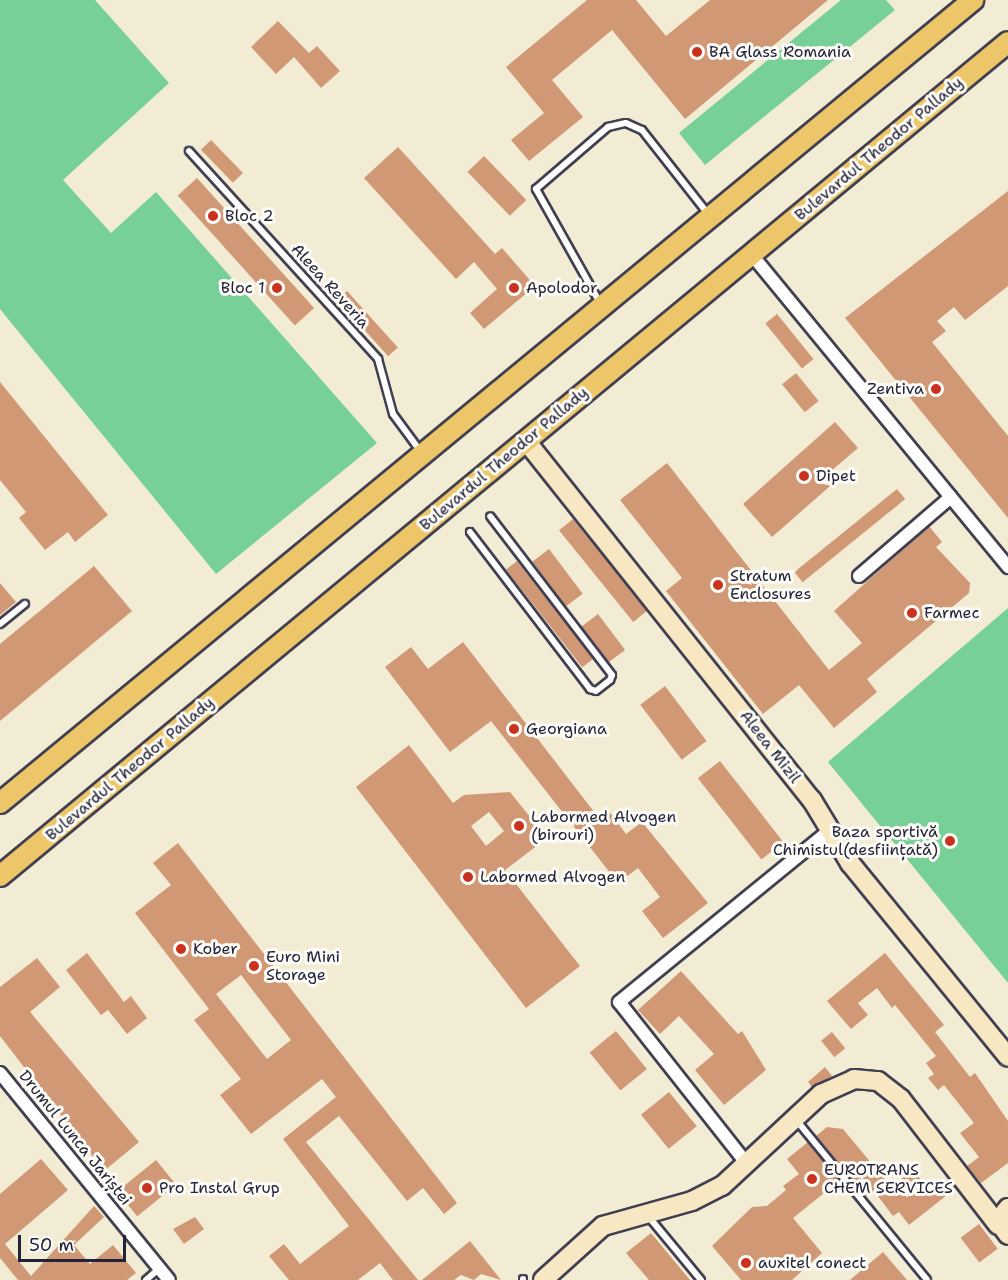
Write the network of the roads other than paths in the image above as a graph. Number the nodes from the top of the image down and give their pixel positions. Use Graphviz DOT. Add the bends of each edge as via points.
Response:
graph roads {
  1 [pos="973,0"];
  2 [pos="1008,42"];
  3 [pos="189,152"];
  4 [pos="710,216"];
  5 [pos="752,255"];
  6 [pos="602,306"];
  7 [pos="526,441"];
  8 [pos="423,454"];
  9 [pos="951,497"];
  10 [pos="490,516"];
  11 [pos="470,532"];
  12 [pos="1008,567"];
  13 [pos="859,576"];
  14 [pos="25,604"];
  15 [pos="0,624"];
  16 [pos="0,803"];
  17 [pos="830,830"];
  18 [pos="0,876"];
  19 [pos="1008,1057"];
  20 [pos="0,1073"];
  21 [pos="795,1118"];
  22 [pos="747,1164"];
  23 [pos="1008,1208"];
  24 [pos="645,1213"];
  25 [pos="1005,1233"];
  26 [pos="160,1268"];
  27 [pos="146,1280"];
  28 [pos="169,1280"];
  29 [pos="543,1280"];
  30 [pos="701,1280"];
  31 [pos="927,1280"];
  1 -- 4 [label="main road"];
  2 -- 5 [label="main road, Bulevardul Theodor Pallady"];
  3 -- 8 [label="lane, Aleea Reveria" via="378,359 393,414"];
  4 -- 6 [label="main road"];
  4 -- 6 [label="lane" via="633,125 608,128 548,177 536,195"];
  5 -- 7 [label="main road, Bulevardul Theodor Pallady"];
  5 -- 9 [label="street"];
  6 -- 8 [label="main road"];
  7 -- 17 [label="street, Aleea Mizil" via="812,800"];
  7 -- 18 [label="main road, Bulevardul Theodor Pallady"];
  8 -- 16 [label="main road"];
  9 -- 12 [label="street"];
  9 -- 13 [label="street"];
  10 -- 11 [label="lane" via="612,675 610,680 596,691 590,689"];
  14 -- 15 [label="lane"];
  17 -- 19 [label="street, Aleea Mizil" via="843,854"];
  17 -- 22 [label="street" via="619,1002"];
  20 -- 26 [label="street, Drumul Lunca Jariștei"];
  21 -- 22 [label="street"];
  21 -- 25 [label="street" via="842,1082 878,1081 908,1106"];
  21 -- 31 [label="lane"];
  22 -- 24 [label="street" via="702,1197"];
  23 -- 25 [label="street"];
  24 -- 29 [label="street" via="603,1226"];
  24 -- 30 [label="lane"];
  26 -- 27 [label="lane"];
  26 -- 28 [label="street, Drumul Lunca Jariștei"];
}
